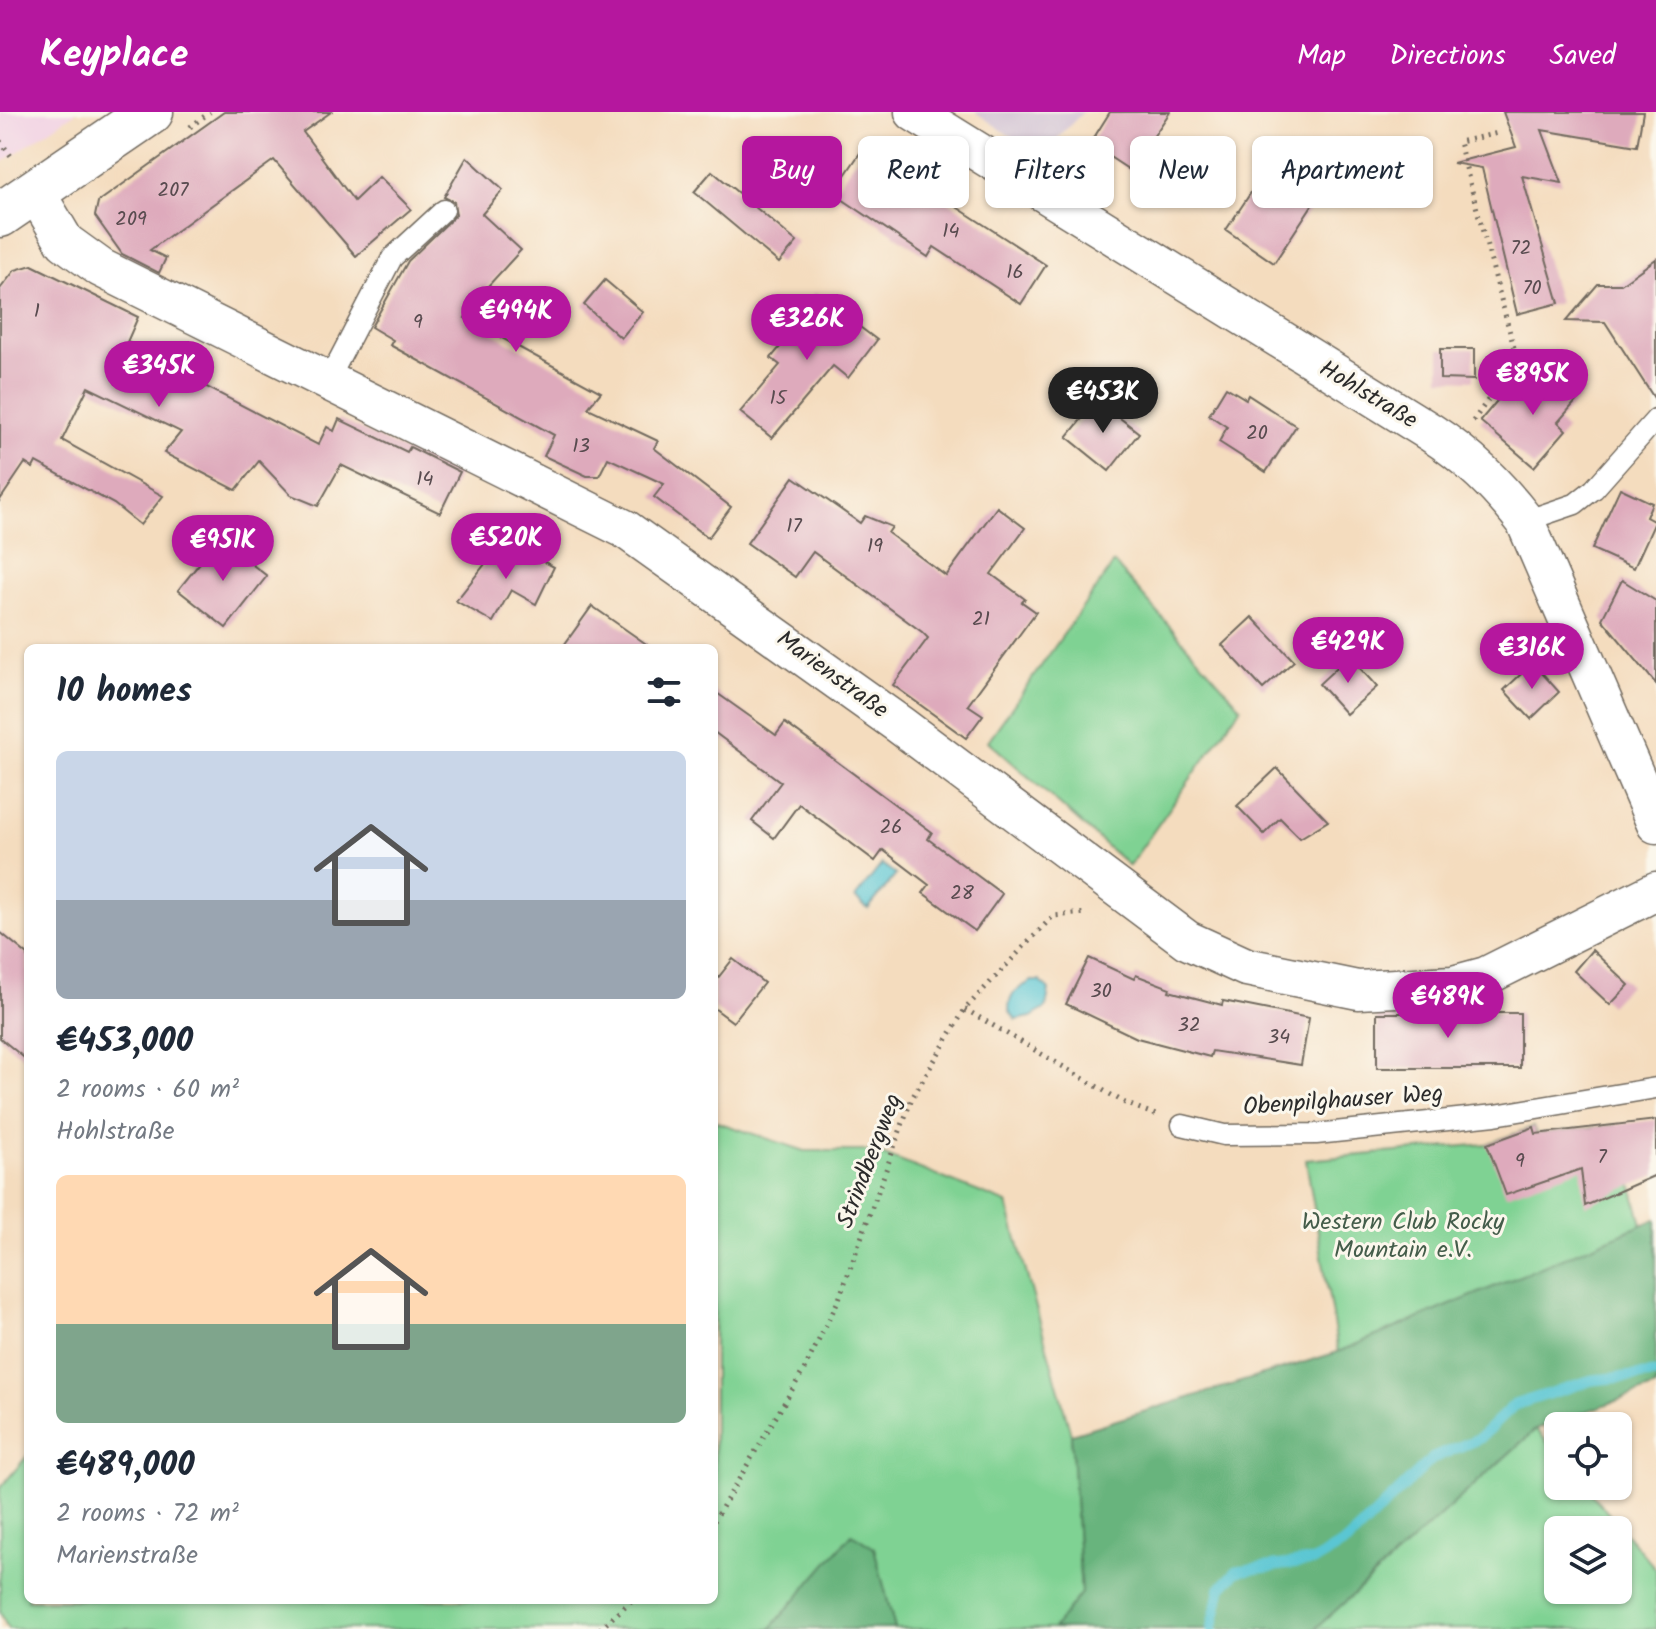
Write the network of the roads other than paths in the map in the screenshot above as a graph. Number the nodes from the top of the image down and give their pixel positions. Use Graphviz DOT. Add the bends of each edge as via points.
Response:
graph roads {
  1 [pos="151,112"];
  2 [pos="914,112"];
  3 [pos="17,190"];
  4 [pos="444,210"];
  5 [pos="328,381"];
  6 [pos="1656,419"];
  7 [pos="1525,521"];
  8 [pos="1656,824"];
  9 [pos="1656,891"];
  10 [pos="1656,1088"];
  11 [pos="1182,1125"];
  1 -- 3 [label="street"];
  2 -- 7 [label="street, Hohlstraße" via="1454,448 1496,483"];
  3 -- 5 [label="street, Marienstraße" via="88,260"];
  4 -- 5 [label="lane" via="392,258"];
  5 -- 9 [label="street, Marienstraße" via="625,529 900,725 1187,940 1246,967 1358,990 1453,985 1486,976"];
  6 -- 7 [label="lane" via="1575,504"];
  7 -- 8 [label="street, Hohlstraße"];
  10 -- 11 [label="lane, Obenpilghauser Weg" via="1495,1115 1316,1134 1224,1135"];
}
